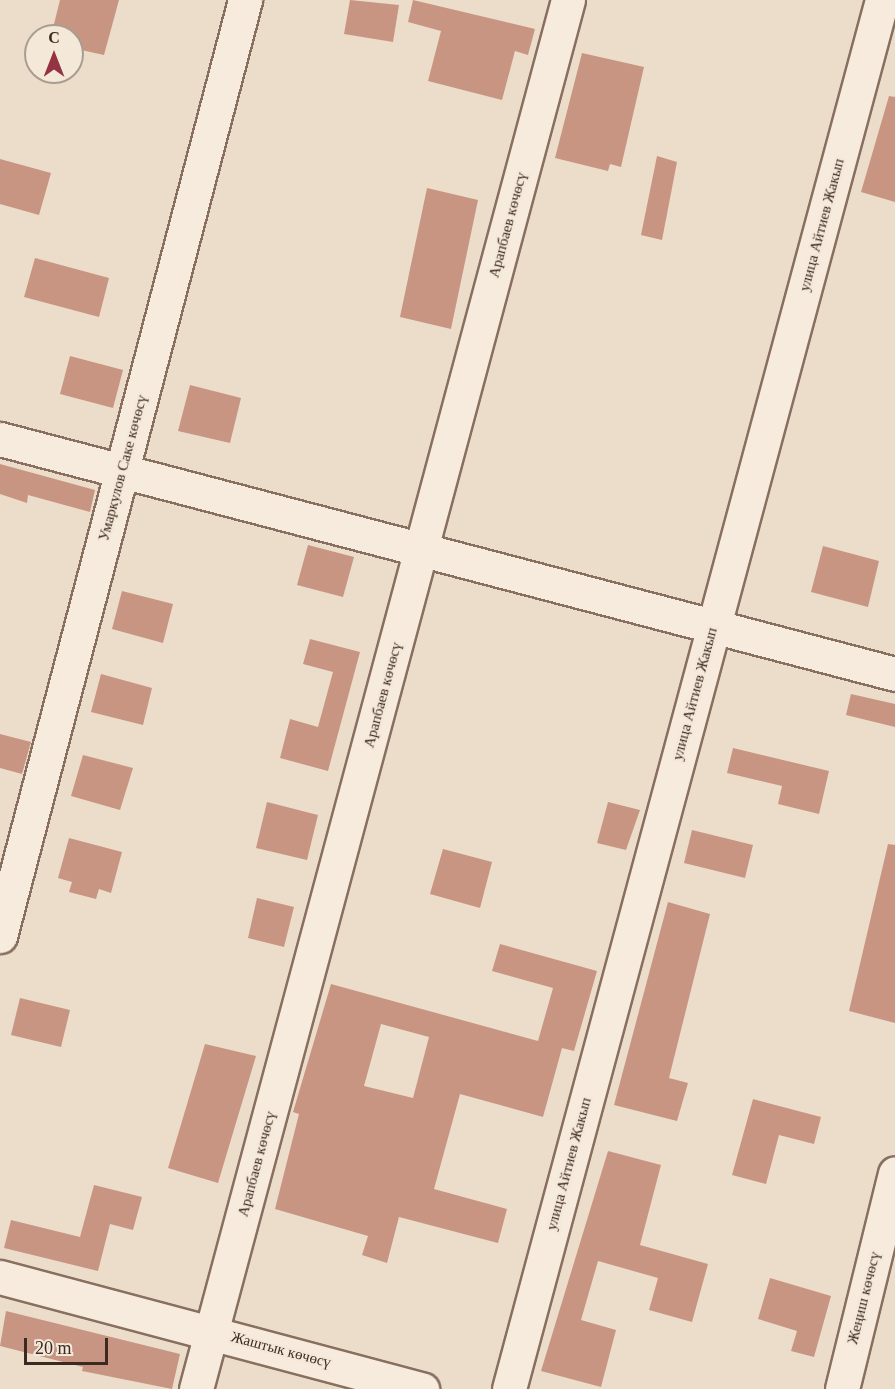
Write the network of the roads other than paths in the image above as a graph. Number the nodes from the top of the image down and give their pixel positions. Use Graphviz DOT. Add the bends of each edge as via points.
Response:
graph roads {
  1 [pos="245,0"];
  2 [pos="568,0"];
  3 [pos="882,0"];
  4 [pos="887,0"];
  5 [pos="895,1"];
  6 [pos="0,439"];
  7 [pos="122,471"];
  8 [pos="421,550"];
  9 [pos="714,626"];
  10 [pos="895,674"];
  11 [pos="0,936"];
  12 [pos="895,1173"];
  13 [pos="0,1277"];
  14 [pos="212,1331"];
  15 [pos="196,1389"];
  16 [pos="423,1389"];
  17 [pos="509,1389"];
  18 [pos="842,1389"];
  1 -- 7 [label="street, Умаркулов Саке көчөсү"];
  2 -- 8 [label="street, Арапбаев көчөсү"];
  3 -- 9 [label="street, улица Айтиев Жакып"];
  4 -- 5 [label="street"];
  6 -- 7 [label="street"];
  7 -- 8 [label="street"];
  7 -- 11 [label="street, Умаркулов Саке көчөсү"];
  8 -- 9 [label="street"];
  8 -- 14 [label="street, Арапбаев көчөсү"];
  9 -- 10 [label="street"];
  9 -- 17 [label="street, улица Айтиев Жакып"];
  12 -- 18 [label="street, Жеңиш көчөсү"];
  13 -- 14 [label="street, Жаштык көчөсү"];
  14 -- 15 [label="street, Арапбаев көчөсү"];
  14 -- 16 [label="street, Жаштык көчөсү"];
}
